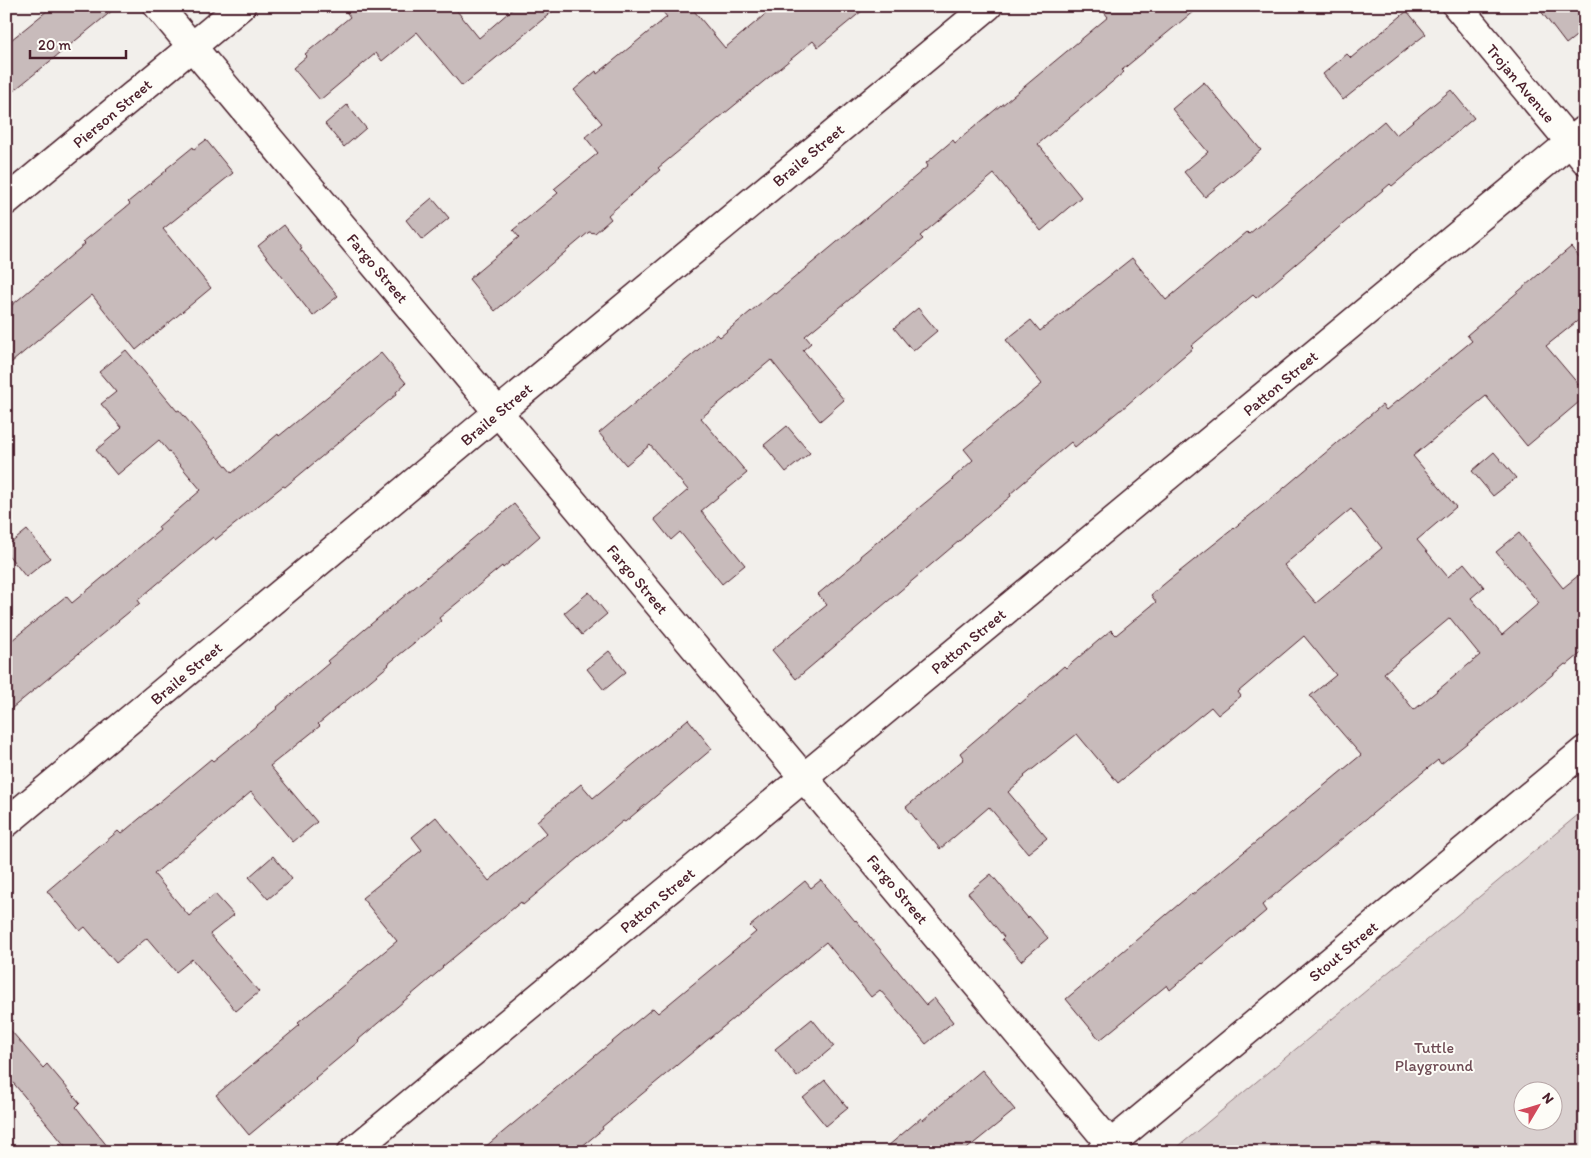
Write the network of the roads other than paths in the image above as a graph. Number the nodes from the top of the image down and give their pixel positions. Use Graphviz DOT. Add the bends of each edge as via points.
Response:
graph roads {
  1 [pos="158,6"];
  2 [pos="241,6"];
  3 [pos="988,6"];
  4 [pos="1457,6"];
  5 [pos="192,47"];
  6 [pos="1580,144"];
  7 [pos="6,201"];
  8 [pos="498,412"];
  9 [pos="1585,750"];
  10 [pos="804,778"];
  11 [pos="6,823"];
  12 [pos="1110,1149"];
  13 [pos="352,1152"];
  1 -- 5 [label="street, Fargo Street"];
  2 -- 5 [label="street, Pierson Street"];
  3 -- 8 [label="street, Braile Street"];
  4 -- 6 [label="street, Trojan Avenue"];
  5 -- 7 [label="street, Pierson Street"];
  5 -- 8 [label="street, Fargo Street"];
  6 -- 10 [label="street, Patton Street"];
  8 -- 10 [label="street, Fargo Street"];
  8 -- 11 [label="street, Braile Street"];
  9 -- 12 [label="street, Stout Street"];
  10 -- 12 [label="street, Fargo Street"];
  10 -- 13 [label="street, Patton Street"];
}
